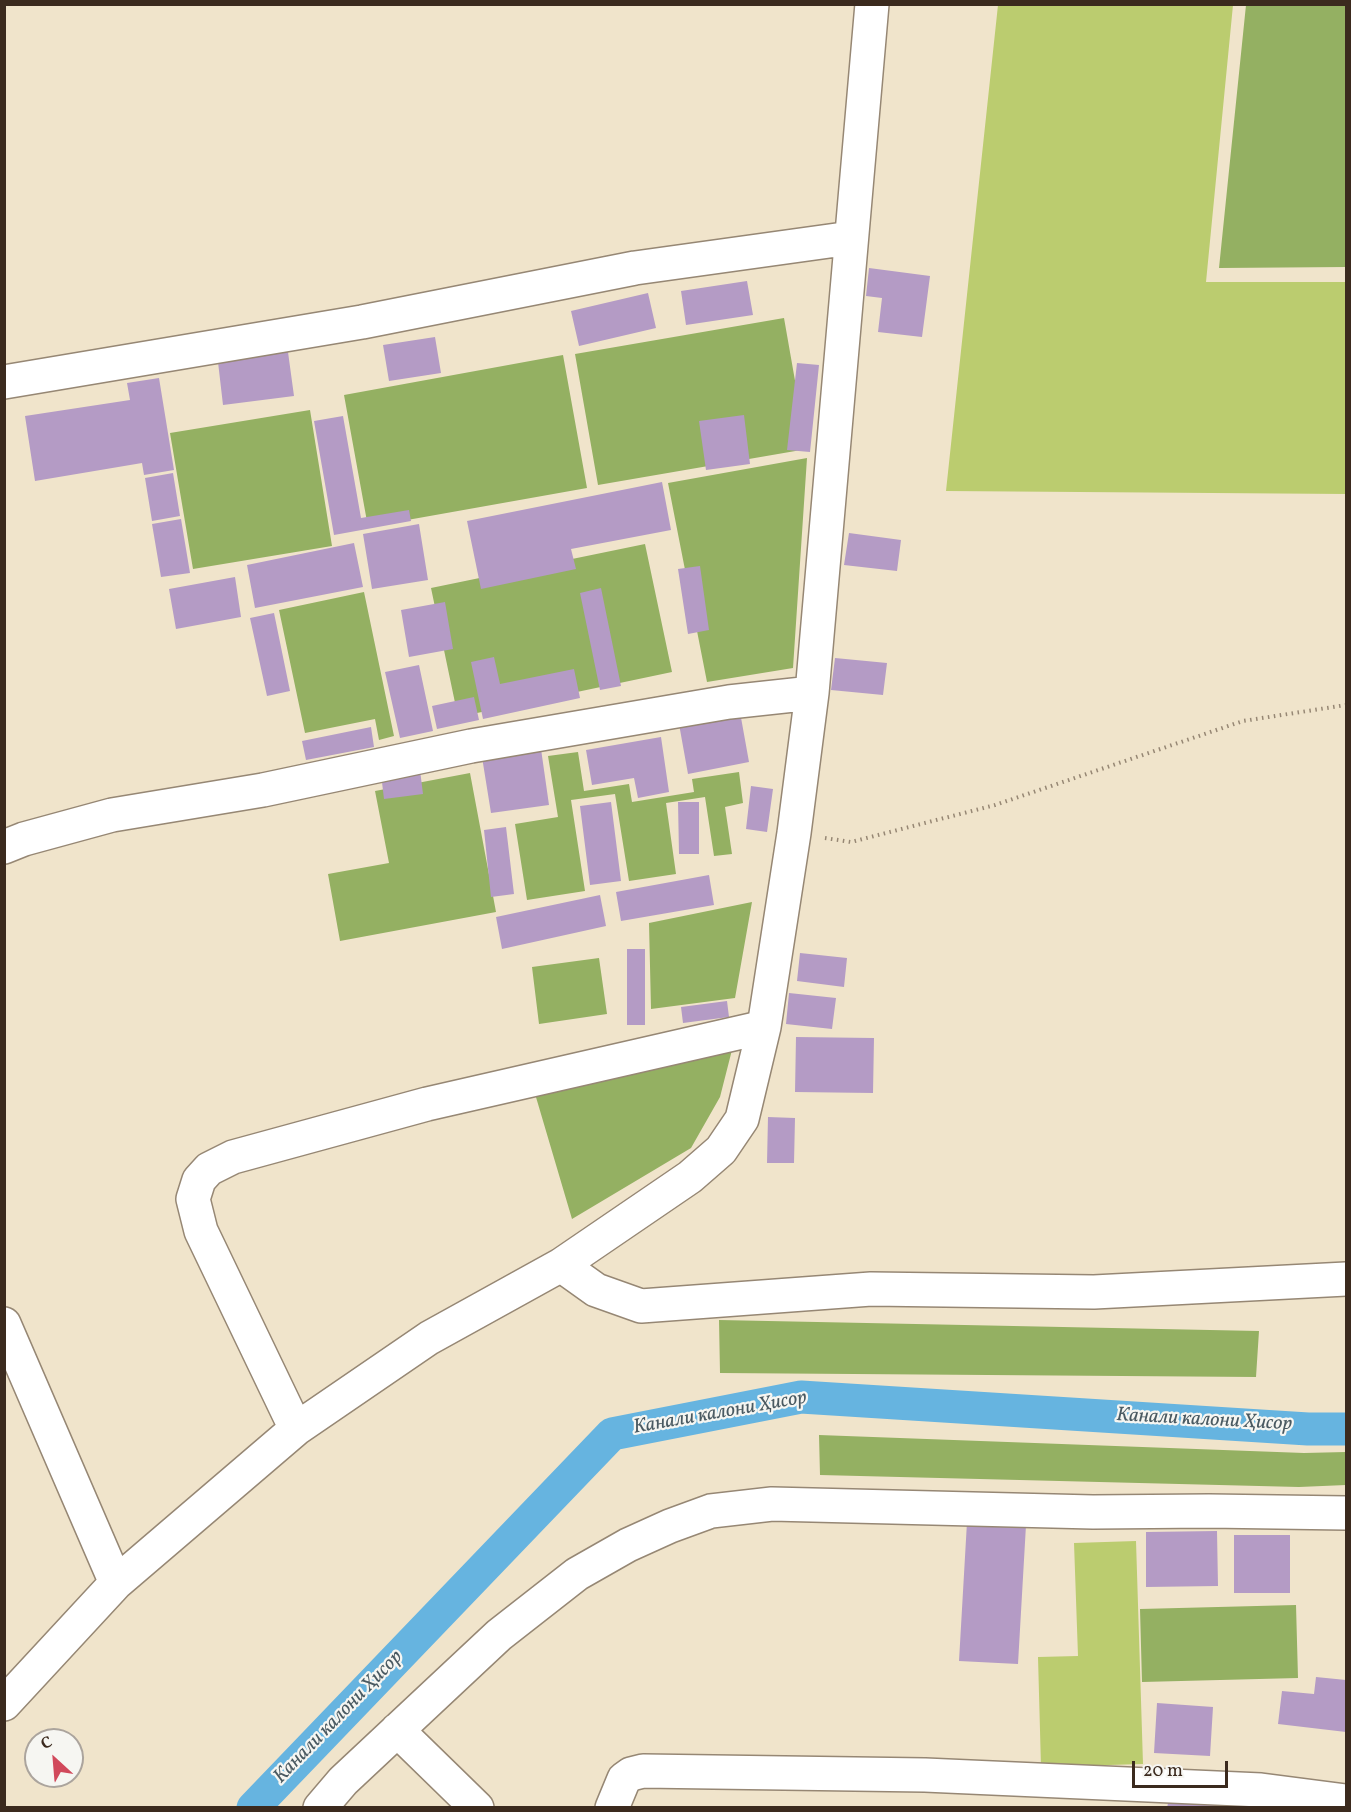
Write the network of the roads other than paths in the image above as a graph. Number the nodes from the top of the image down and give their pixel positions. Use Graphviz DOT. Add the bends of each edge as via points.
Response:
graph roads {
  1 [pos="872,4"];
  2 [pos="851,238"];
  3 [pos="4,382"];
  4 [pos="812,693"];
  5 [pos="4,847"];
  6 [pos="764,1027"];
  7 [pos="561,1265"];
  8 [pos="1347,1279"];
  9 [pos="4,1324"];
  10 [pos="296,1429"];
  11 [pos="1347,1513"];
  12 [pos="116,1583"];
  13 [pos="4,1704"];
  14 [pos="397,1730"];
  15 [pos="1347,1802"];
  16 [pos="321,1808"];
  17 [pos="477,1808"];
  18 [pos="612,1808"];
  1 -- 2 [label="street"];
  2 -- 3 [label="street" via="635,268 362,322"];
  2 -- 4 [label="street"];
  4 -- 5 [label="street" via="729,702 471,746 263,790 112,815"];
  4 -- 6 [label="street"];
  6 -- 7 [label="street" via="742,1119 721,1150 690,1177"];
  6 -- 10 [label="street" via="427,1104 233,1157 209,1169 199,1180 193,1199 201,1231"];
  7 -- 8 [label="street" via="596,1290 641,1306 871,1289 1094,1292"];
  7 -- 10 [label="street" via="429,1338"];
  9 -- 12 [label="street"];
  10 -- 12 [label="street"];
  11 -- 14 [label="street" via="772,1504 711,1511 628,1545 577,1574 500,1635"];
  12 -- 13 [label="street"];
  14 -- 16 [label="street" via="343,1781"];
  14 -- 17 [label="street"];
  15 -- 18 [label="street" via="1261,1790 925,1774 643,1771 624,1779"];
}
